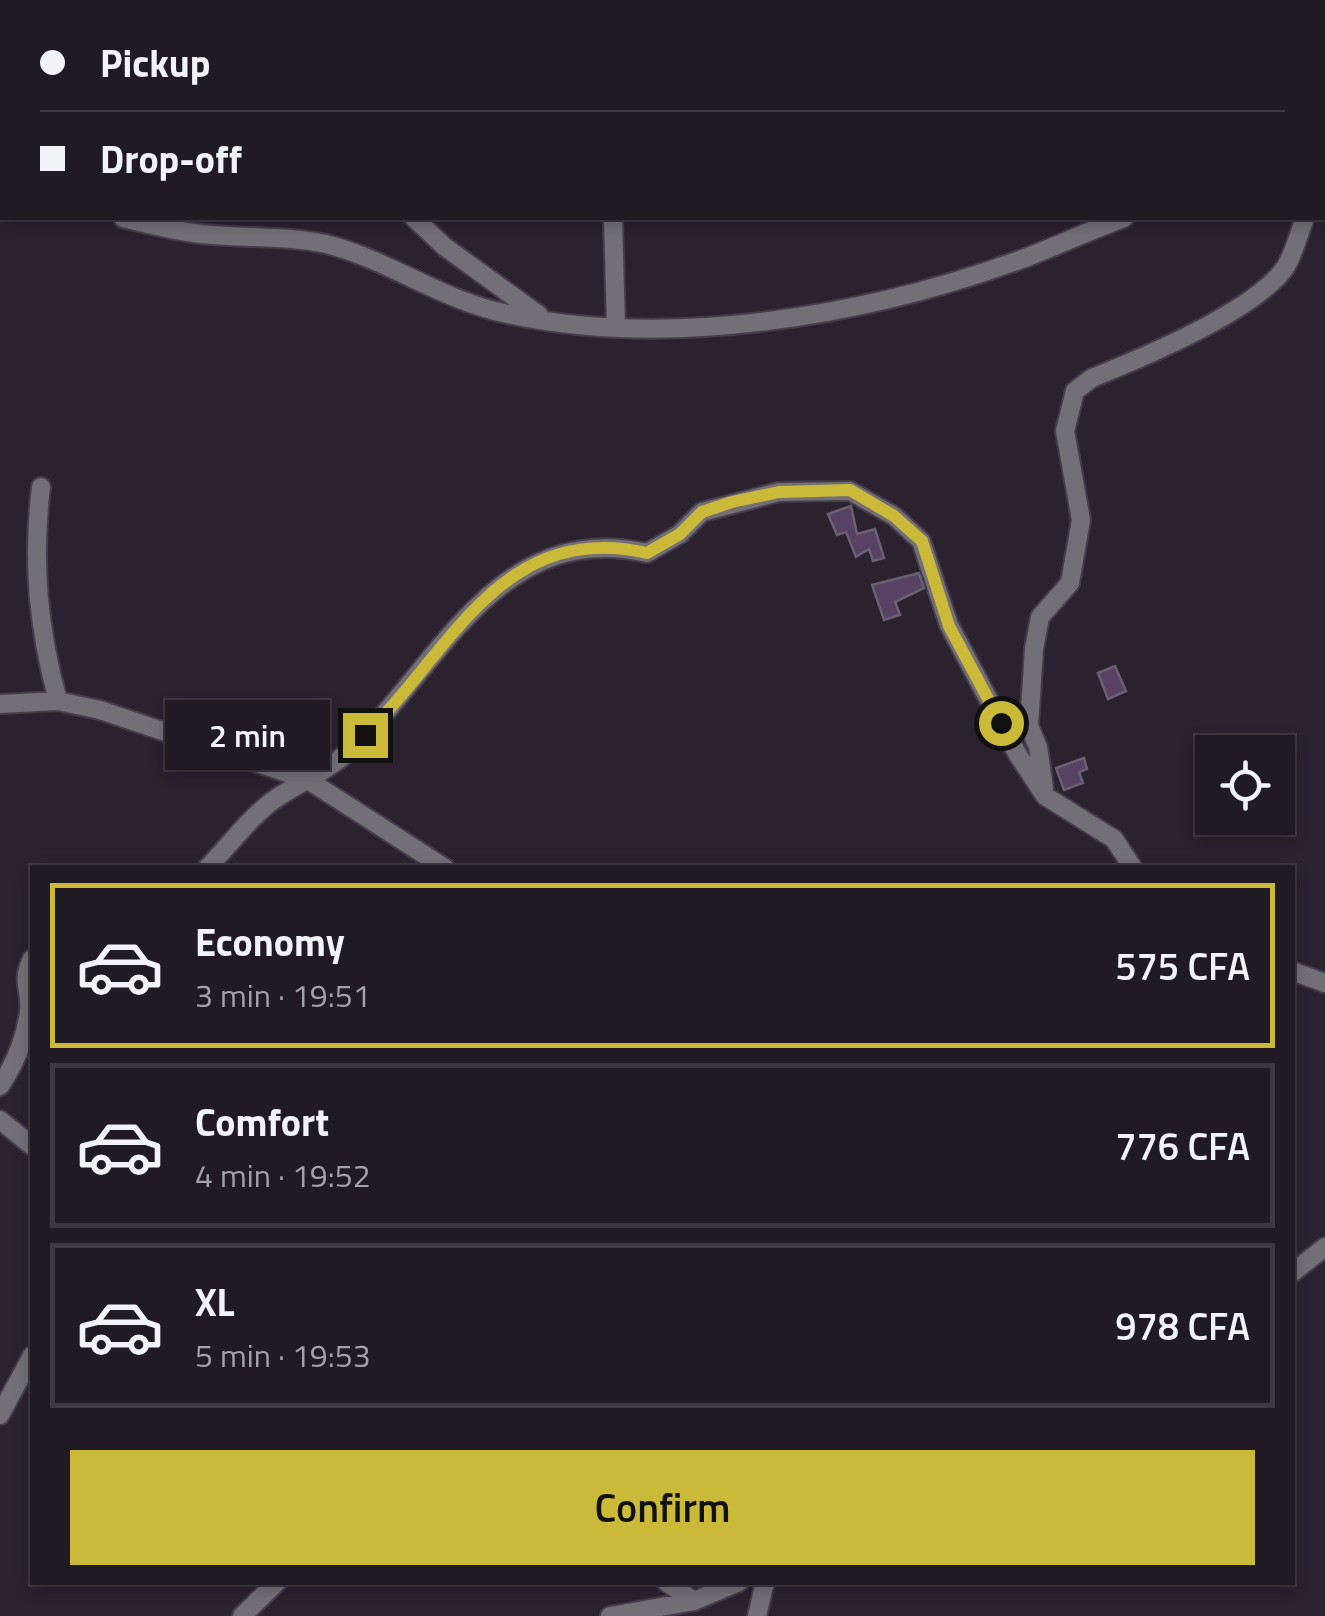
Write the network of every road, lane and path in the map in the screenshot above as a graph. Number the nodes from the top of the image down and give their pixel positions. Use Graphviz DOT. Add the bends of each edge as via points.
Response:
graph roads {
  1 [pos="134,220"];
  2 [pos="416,220"];
  3 [pos="614,220"];
  4 [pos="1119,220"];
  5 [pos="1305,220"];
  6 [pos="544,319"];
  7 [pos="616,328"];
  8 [pos="40,487"];
  9 [pos="58,702"];
  10 [pos="0,704"];
  11 [pos="308,780"];
  12 [pos="1046,796"];
  13 [pos="211,865"];
  14 [pos="440,865"];
  15 [pos="1131,865"];
  16 [pos="30,965"];
  17 [pos="1295,972"];
  18 [pos="1325,983"];
  19 [pos="30,1008"];
  20 [pos="30,1008"];
  21 [pos="24,1065"];
  22 [pos="0,1086"];
  23 [pos="0,1120"];
  24 [pos="30,1144"];
  25 [pos="1325,1247"];
  26 [pos="1295,1272"];
  27 [pos="30,1360"];
  28 [pos="0,1415"];
  29 [pos="273,1585"];
  30 [pos="670,1585"];
  31 [pos="732,1585"];
  32 [pos="763,1585"];
  33 [pos="694,1602"];
  34 [pos="242,1616"];
  35 [pos="610,1616"];
  36 [pos="757,1616"];
  1 -- 6 [label="street" via="207,235 331,245 441,294"];
  2 -- 6 [label="street"];
  3 -- 7 [label="street"];
  4 -- 7 [label="street" via="1026,258 847,308"];
  5 -- 12 [label="street" via="1285,268 1234,309 1076,392 1065,431 1081,520 1070,583 1040,617 1034,648 1029,726"];
  6 -- 7 [label="street"];
  8 -- 9 [label="street" via="35,589"];
  9 -- 10 [label="street"];
  9 -- 11 [label="street"];
  11 -- 12 [label="street" via="386,715 457,623 535,563 618,546 647,553 702,512 756,496 821,489 850,490 922,541 949,626"];
  11 -- 13 [label="street" via="274,799"];
  11 -- 14 [label="street"];
  12 -- 15 [label="street" via="1114,838"];
  16 -- 20 [label="street" via="24,984"];
  17 -- 18 [label="street"];
  19 -- 21 [label="street"];
  21 -- 22 [label="street"];
  23 -- 24 [label="street"];
  25 -- 26 [label="street"];
  27 -- 28 [label="street"];
  29 -- 34 [label="street"];
  30 -- 33 [label="street"];
  31 -- 33 [label="street"];
  32 -- 36 [label="street"];
  33 -- 35 [label="street"];
}
